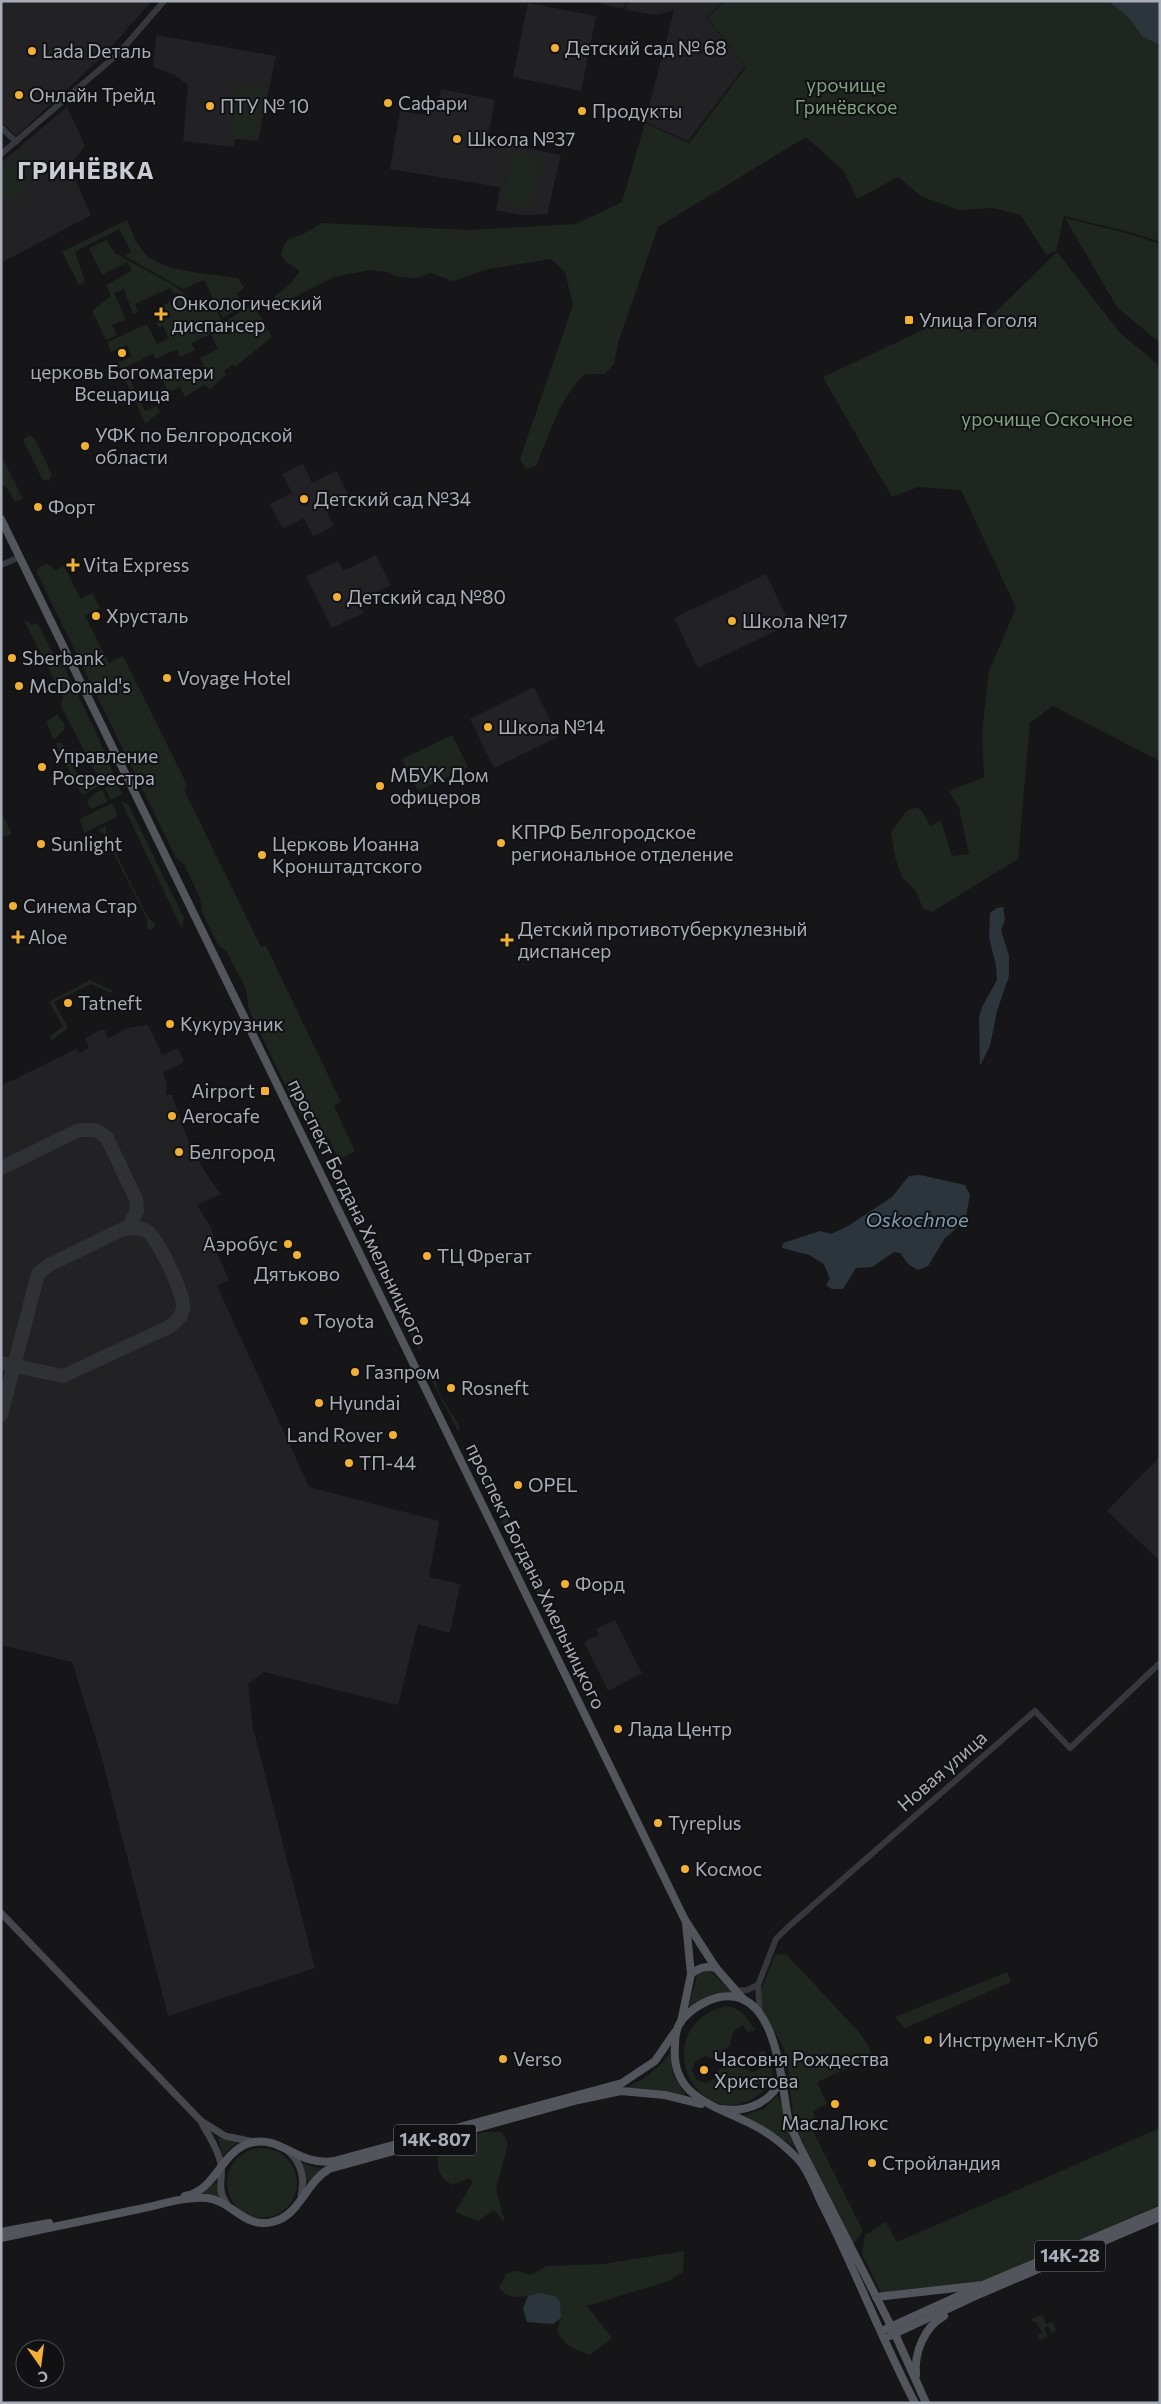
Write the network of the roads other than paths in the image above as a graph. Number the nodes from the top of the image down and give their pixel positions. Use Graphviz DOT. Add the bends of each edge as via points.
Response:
graph roads {
  1 [pos="164,1"];
  2 [pos="1,127"];
  3 [pos="16,142"];
  4 [pos="1,154"];
  5 [pos="1,518"];
  6 [pos="20,557"];
  7 [pos="1,565"];
  8 [pos="1160,1663"];
  9 [pos="1,1913"];
  10 [pos="685,1920"];
  11 [pos="716,1968"];
  12 [pos="691,1974"];
  13 [pos="758,1985"];
  14 [pos="736,1991"];
  15 [pos="744,2000"];
  16 [pos="760,2016"];
  17 [pos="679,2024"];
  18 [pos="782,2075"];
  19 [pos="713,2108"];
  20 [pos="201,2121"];
  21 [pos="254,2142"];
  22 [pos="289,2152"];
  23 [pos="221,2165"];
  24 [pos="302,2196"];
  25 [pos="228,2206"];
  26 [pos="1160,2210"];
  27 [pos="1160,2217"];
  28 [pos="1,2232"];
  29 [pos="1,2238"];
  30 [pos="983,2285"];
  31 [pos="980,2294"];
  32 [pos="876,2297"];
  33 [pos="893,2330"];
  34 [pos="882,2335"];
  35 [pos="918,2383"];
  36 [pos="915,2403"];
  37 [pos="926,2403"];
  1 -- 3 [label="street" via="118,53"];
  2 -- 3 [label="street"];
  3 -- 4 [label="street"];
  5 -- 6 [label="main road, проспект Богдана Хмельницкого"];
  6 -- 7 [label="street"];
  6 -- 10 [label="main road, проспект Богдана Хмельницкого"];
  8 -- 13 [label="street, Новая улица" via="1070,1748 1035,1711 1027,1717 787,1928 776,1939"];
  9 -- 20 [label="main road"];
  10 -- 11 [label="main road, проспект Богдана Хмельницкого"];
  10 -- 12 [label="main road, проспект Богдана Хмельницкого"];
  11 -- 12 [label="main road" via="698,1968"];
  11 -- 14 [label="main road, проспект Богдана Хмельницкого"];
  12 -- 17 [label="main road, проспект Богдана Хмельницкого"];
  13 -- 14 [label="street"];
  13 -- 16 [label="street, Новая улица"];
  14 -- 15 [label="main road"];
  15 -- 16 [label="main road"];
  15 -- 17 [label="main road" via="729,1996 714,1998 698,2006"];
  16 -- 18 [label="main road" via="775,2045"];
  17 -- 19 [label="main road" via="674,2051 678,2074 692,2094"];
  17 -- 22 [label="main road, 14К-807" via="664,2050 644,2071 622,2083 334,2161 314,2162"];
  18 -- 19 [label="main road" via="776,2089 757,2104 733,2110"];
  18 -- 32 [label="main road" via="788,2119 798,2143"];
  19 -- 24 [label="main road, 14К-807" via="665,2095 621,2091 578,2100 335,2167 318,2177"];
  19 -- 34 [label="main road" via="780,2141 799,2159 834,2227"];
  20 -- 21 [label="main road" via="225,2136"];
  20 -- 23 [label="main road" via="216,2147"];
  21 -- 22 [label="main road, 14К-807" via="273,2143"];
  21 -- 23 [label="main road" via="237,2149"];
  22 -- 24 [label="main road" via="302,2172"];
  23 -- 25 [label="main road" via="219,2183"];
  23 -- 28 [label="main road" via="209,2183 190,2195"];
  24 -- 25 [label="main road, 14К-807" via="289,2214 274,2222 252,2222"];
  25 -- 29 [label="main road, 14К-807" via="206,2198 192,2199"];
  26 -- 30 [label="main road, 14К-28"];
  27 -- 31 [label="main road, 14К-28"];
  30 -- 32 [label="main road"];
  30 -- 33 [label="main road"];
  31 -- 33 [label="main road, 14К-28"];
  31 -- 35 [label="main road" via="936,2320 925,2335 915,2365"];
  32 -- 33 [label="main road"];
  33 -- 34 [label="main road, 14К-28"];
  33 -- 35 [label="main road"];
  34 -- 36 [label="main road"];
  35 -- 37 [label="main road"];
}
